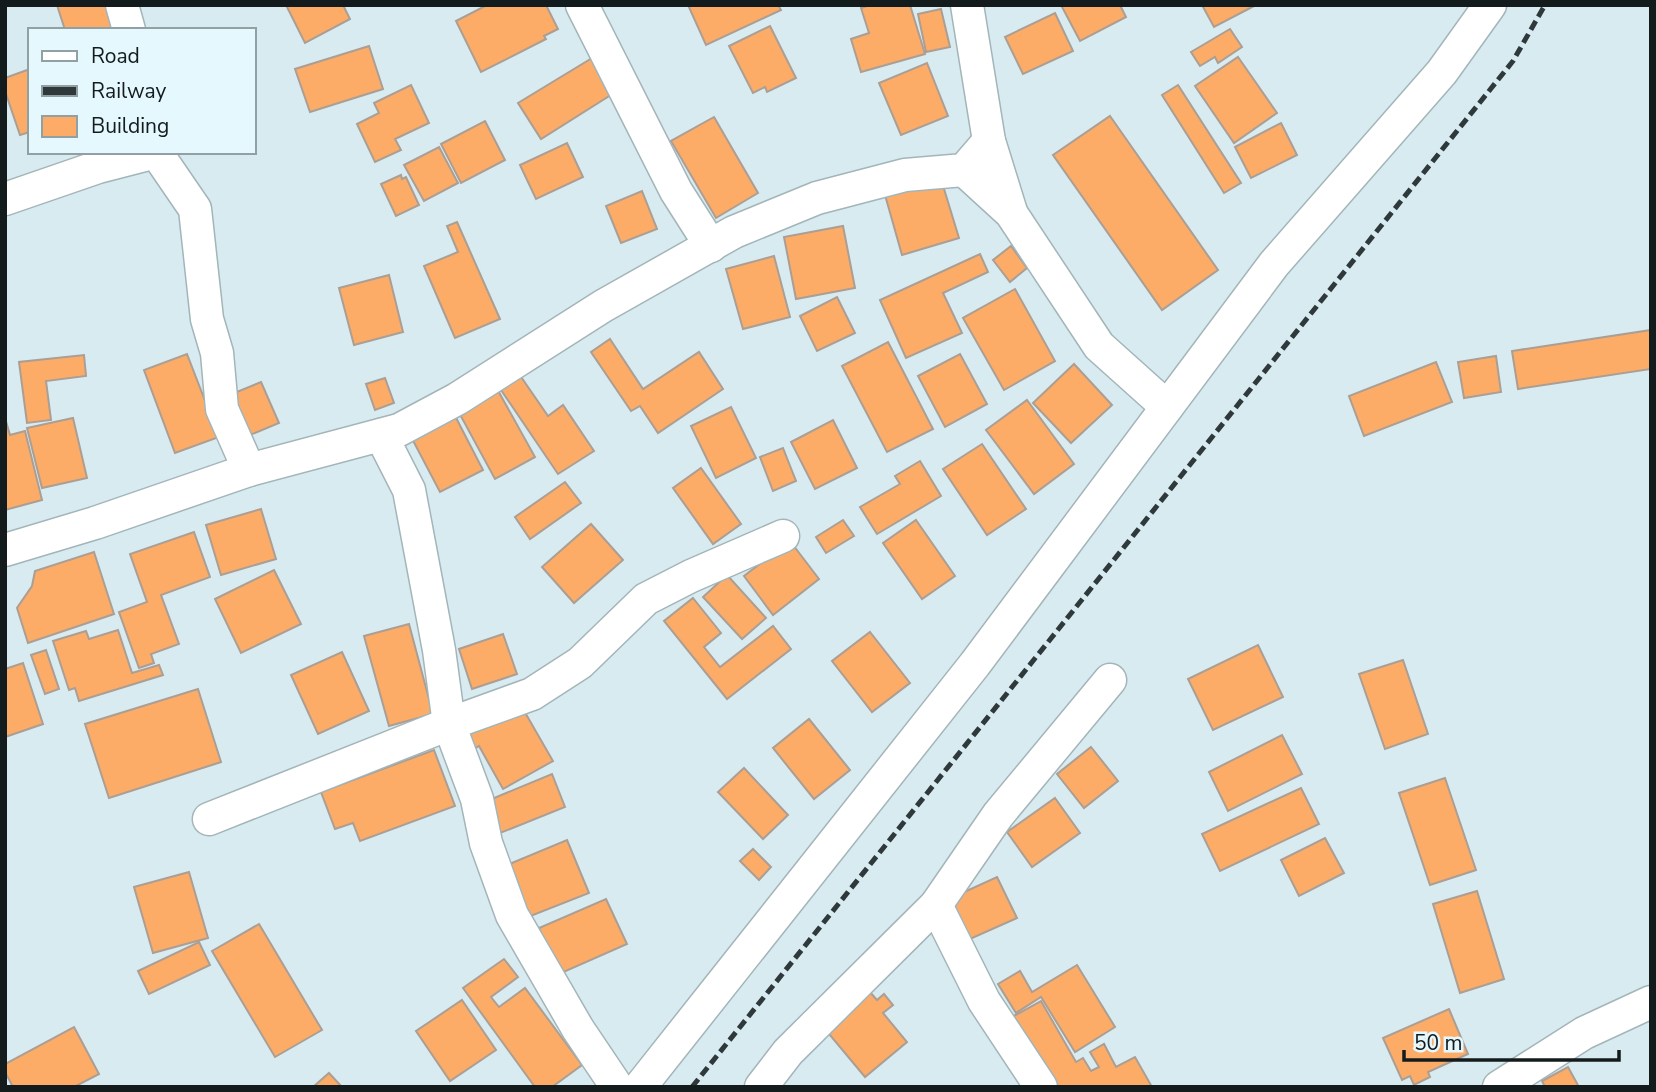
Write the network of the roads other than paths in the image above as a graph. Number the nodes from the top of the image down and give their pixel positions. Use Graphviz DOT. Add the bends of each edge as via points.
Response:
graph roads {
  1 [pos="122,5"];
  2 [pos="582,5"];
  3 [pos="967,5"];
  4 [pos="1490,5"];
  5 [pos="128,28"];
  6 [pos="989,141"];
  7 [pos="148,154"];
  8 [pos="157,154"];
  9 [pos="964,170"];
  10 [pos="5,199"];
  11 [pos="1011,214"];
  12 [pos="710,246"];
  13 [pos="1167,407"];
  14 [pos="381,435"];
  15 [pos="249,470"];
  16 [pos="783,536"];
  17 [pos="5,550"];
  18 [pos="1110,680"];
  19 [pos="449,724"];
  20 [pos="209,819"];
  21 [pos="936,905"];
  22 [pos="1651,1002"];
  23 [pos="617,1087"];
  24 [pos="640,1087"];
  25 [pos="761,1087"];
  26 [pos="1041,1087"];
  27 [pos="1499,1087"];
  1 -- 5 [label="street"];
  2 -- 12 [label="street" via="676,191"];
  3 -- 6 [label="street"];
  4 -- 13 [label="street" via="1442,72 1275,264"];
  6 -- 9 [label="street"];
  6 -- 11 [label="street"];
  7 -- 10 [label="street"];
  8 -- 15 [label="street" via="195,209 222,409"];
  9 -- 11 [label="street"];
  9 -- 12 [label="street" via="905,175 817,198"];
  11 -- 13 [label="street" via="1099,346"];
  12 -- 14 [label="street" via="603,306 457,399"];
  13 -- 24 [label="street" via="975,664"];
  14 -- 15 [label="street"];
  14 -- 19 [label="street" via="409,490"];
  15 -- 17 [label="street"];
  16 -- 19 [label="street" via="646,599 580,663 532,694"];
  18 -- 21 [label="street" via="998,815"];
  19 -- 20 [label="street"];
  19 -- 23 [label="street" via="512,915"];
  21 -- 25 [label="street" via="788,1052"];
  21 -- 26 [label="street" via="984,1001"];
  22 -- 27 [label="street" via="1584,1033"];
}
